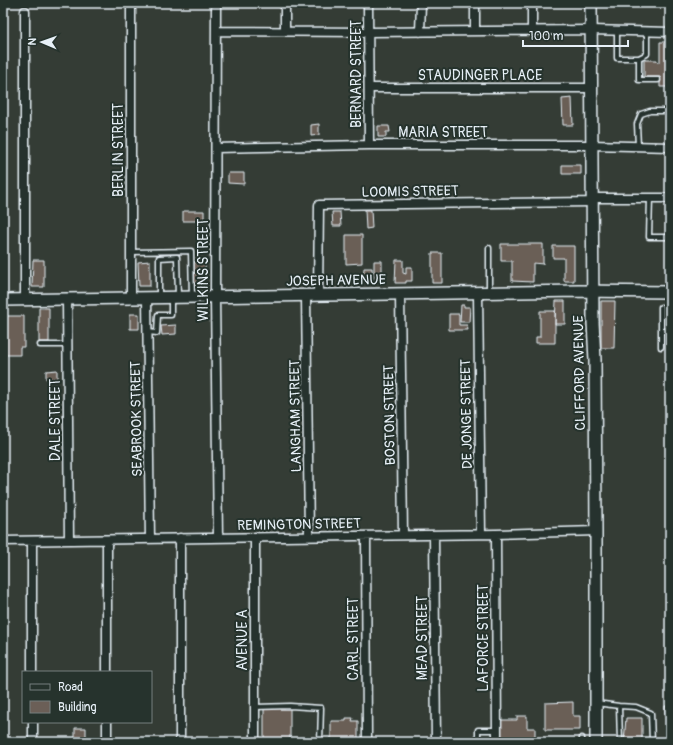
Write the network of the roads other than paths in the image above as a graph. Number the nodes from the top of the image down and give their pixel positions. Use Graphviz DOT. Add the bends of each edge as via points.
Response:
graph roads {
  1 [pos="131,3"];
  2 [pos="216,3"];
  3 [pos="285,3"];
  4 [pos="368,3"];
  5 [pos="421,3"];
  6 [pos="476,3"];
  7 [pos="532,3"];
  8 [pos="590,3"];
  9 [pos="25,11"];
  10 [pos="591,30"];
  11 [pos="216,31"];
  12 [pos="285,31"];
  13 [pos="475,31"];
  14 [pos="532,31"];
  15 [pos="617,31"];
  16 [pos="648,31"];
  17 [pos="368,32"];
  18 [pos="420,32"];
  19 [pos="670,32"];
  20 [pos="639,58"];
  21 [pos="658,80"];
  22 [pos="369,88"];
  23 [pos="591,88"];
  24 [pos="670,111"];
  25 [pos="369,145"];
  26 [pos="591,145"];
  27 [pos="638,147"];
  28 [pos="670,147"];
  29 [pos="216,148"];
  30 [pos="650,198"];
  31 [pos="670,198"];
  32 [pos="592,200"];
  33 [pos="670,237"];
  34 [pos="489,248"];
  35 [pos="131,252"];
  36 [pos="592,291"];
  37 [pos="670,292"];
  38 [pos="478,293"];
  39 [pos="489,293"];
  40 [pos="400,294"];
  41 [pos="306,296"];
  42 [pos="318,296"];
  43 [pos="192,297"];
  44 [pos="215,297"];
  45 [pos="131,298"];
  46 [pos="147,298"];
  47 [pos="160,298"];
  48 [pos="175,298"];
  49 [pos="67,299"];
  50 [pos="3,300"];
  51 [pos="25,300"];
  52 [pos="661,307"];
  53 [pos="661,331"];
  54 [pos="670,331"];
  55 [pos="148,332"];
  56 [pos="40,345"];
  57 [pos="67,345"];
  58 [pos="661,347"];
  59 [pos="596,531"];
  60 [pos="481,534"];
  61 [pos="496,534"];
  62 [pos="403,535"];
  63 [pos="434,535"];
  64 [pos="309,536"];
  65 [pos="366,536"];
  66 [pos="255,537"];
  67 [pos="180,538"];
  68 [pos="218,538"];
  69 [pos="150,539"];
  70 [pos="69,540"];
  71 [pos="107,540"];
  72 [pos="3,541"];
  73 [pos="32,541"];
  74 [pos="32,671"];
  75 [pos="107,671"];
  76 [pos="596,703"];
  77 [pos="619,706"];
  78 [pos="255,707"];
  79 [pos="33,723"];
  80 [pos="107,723"];
  81 [pos="497,730"];
  82 [pos="33,742"];
  83 [pos="107,742"];
  84 [pos="180,742"];
  85 [pos="255,742"];
  86 [pos="320,742"];
  87 [pos="367,742"];
  88 [pos="436,742"];
  89 [pos="478,742"];
  90 [pos="497,742"];
  91 [pos="596,742"];
  92 [pos="620,742"];
  93 [pos="652,742"];
  1 -- 35 [label="street, BERLIN STREET"];
  2 -- 11 [label="street, WILKINS STREET"];
  3 -- 12 [label="street"];
  4 -- 17 [label="street, BERNARD STREET"];
  5 -- 18 [label="street"];
  6 -- 13 [label="street"];
  7 -- 14 [label="street"];
  8 -- 10 [label="main road, CLIFFORD AVENUE"];
  9 -- 51 [label="street"];
  10 -- 14 [label="street"];
  10 -- 15 [label="street"];
  10 -- 23 [label="main road, CLIFFORD AVENUE"];
  11 -- 12 [label="street"];
  11 -- 29 [label="street, WILKINS STREET"];
  12 -- 17 [label="street"];
  13 -- 14 [label="street"];
  13 -- 18 [label="street"];
  15 -- 16 [label="street"];
  15 -- 20 [label="lane" via="617,58"];
  16 -- 19 [label="street"];
  16 -- 20 [label="lane" via="647,54"];
  17 -- 18 [label="street"];
  17 -- 22 [label="street, BERNARD STREET"];
  20 -- 21 [label="lane" via="639,80"];
  22 -- 23 [label="street, STAUDINGER PLACE"];
  22 -- 25 [label="street, BERNARD STREET"];
  23 -- 26 [label="main road, CLIFFORD AVENUE"];
  24 -- 27 [label="lane" via="650,110 641,114 638,124"];
  25 -- 26 [label="street, MARIA STREET"];
  25 -- 29 [label="street, MARIA STREET"];
  26 -- 27 [label="street, MARIA STREET"];
  26 -- 32 [label="main road, CLIFFORD AVENUE"];
  27 -- 28 [label="street, MARIA STREET"];
  29 -- 44 [label="street, WILKINS STREET"];
  30 -- 31 [label="street"];
  30 -- 32 [label="street"];
  30 -- 33 [label="lane" via="649,237"];
  32 -- 36 [label="main road, CLIFFORD AVENUE"];
  32 -- 42 [label="street, LOOMIS STREET" via="319,205"];
  34 -- 39 [label="lane"];
  35 -- 43 [label="lane" via="191,251"];
  35 -- 45 [label="street, BERLIN STREET"];
  36 -- 37 [label="main road, JOSEPH AVENUE"];
  36 -- 39 [label="main road, JOSEPH AVENUE"];
  36 -- 59 [label="main road, CLIFFORD AVENUE"];
  38 -- 39 [label="main road, JOSEPH AVENUE"];
  38 -- 40 [label="main road, JOSEPH AVENUE"];
  38 -- 60 [label="street, DE JONGE STREET"];
  40 -- 42 [label="main road, JOSEPH AVENUE"];
  40 -- 62 [label="street, BOSTON STREET"];
  41 -- 42 [label="main road, JOSEPH AVENUE"];
  41 -- 44 [label="main road, JOSEPH AVENUE"];
  41 -- 64 [label="street, LANGHAM STREET"];
  43 -- 44 [label="main road, JOSEPH AVENUE"];
  43 -- 48 [label="main road, JOSEPH AVENUE"];
  44 -- 68 [label="street, WILKINS STREET"];
  45 -- 46 [label="main road, JOSEPH AVENUE"];
  45 -- 49 [label="main road, JOSEPH AVENUE"];
  46 -- 47 [label="main road, JOSEPH AVENUE"];
  46 -- 55 [label="street, SEABROOK STREET"];
  47 -- 48 [label="main road, JOSEPH AVENUE"];
  47 -- 48 [label="lane" via="159,258 177,257"];
  48 -- 55 [label="lane" via="171,315 158,315 158,332"];
  49 -- 51 [label="main road, JOSEPH AVENUE"];
  49 -- 57 [label="street, DALE STREET"];
  50 -- 51 [label="main road, JOSEPH AVENUE"];
  52 -- 53 [label="lane"];
  53 -- 54 [label="lane"];
  53 -- 58 [label="lane"];
  55 -- 69 [label="street, SEABROOK STREET"];
  56 -- 57 [label="lane"];
  57 -- 70 [label="street, DALE STREET"];
  59 -- 61 [label="street, REMINGTON STREET"];
  59 -- 76 [label="main road, CLIFFORD AVENUE"];
  60 -- 61 [label="street, REMINGTON STREET"];
  60 -- 63 [label="street, REMINGTON STREET"];
  61 -- 81 [label="street, LAFORCE STREET"];
  62 -- 63 [label="street, REMINGTON STREET"];
  62 -- 65 [label="street, REMINGTON STREET"];
  63 -- 88 [label="street, MEAD STREET"];
  64 -- 65 [label="street, REMINGTON STREET"];
  64 -- 66 [label="street, REMINGTON STREET"];
  65 -- 87 [label="street, CARL STREET"];
  66 -- 68 [label="street, REMINGTON STREET"];
  66 -- 78 [label="street, AVENUE A"];
  67 -- 68 [label="street, REMINGTON STREET"];
  67 -- 69 [label="street, REMINGTON STREET"];
  67 -- 84 [label="street"];
  69 -- 71 [label="street, REMINGTON STREET"];
  70 -- 71 [label="street, REMINGTON STREET"];
  70 -- 73 [label="street, REMINGTON STREET"];
  71 -- 75 [label="street"];
  72 -- 73 [label="street, REMINGTON STREET"];
  73 -- 74 [label="street"];
  76 -- 77 [label="lane"];
  76 -- 91 [label="main road, CLIFFORD AVENUE"];
  77 -- 92 [label="lane"];
  77 -- 93 [label="lane" via="636,707 651,713"];
  78 -- 85 [label="street, AVENUE A"];
  78 -- 86 [label="lane" via="321,708"];
  79 -- 82 [label="street"];
  80 -- 83 [label="street"];
  81 -- 89 [label="lane" via="478,730"];
  81 -- 90 [label="street, LAFORCE STREET"];
}
